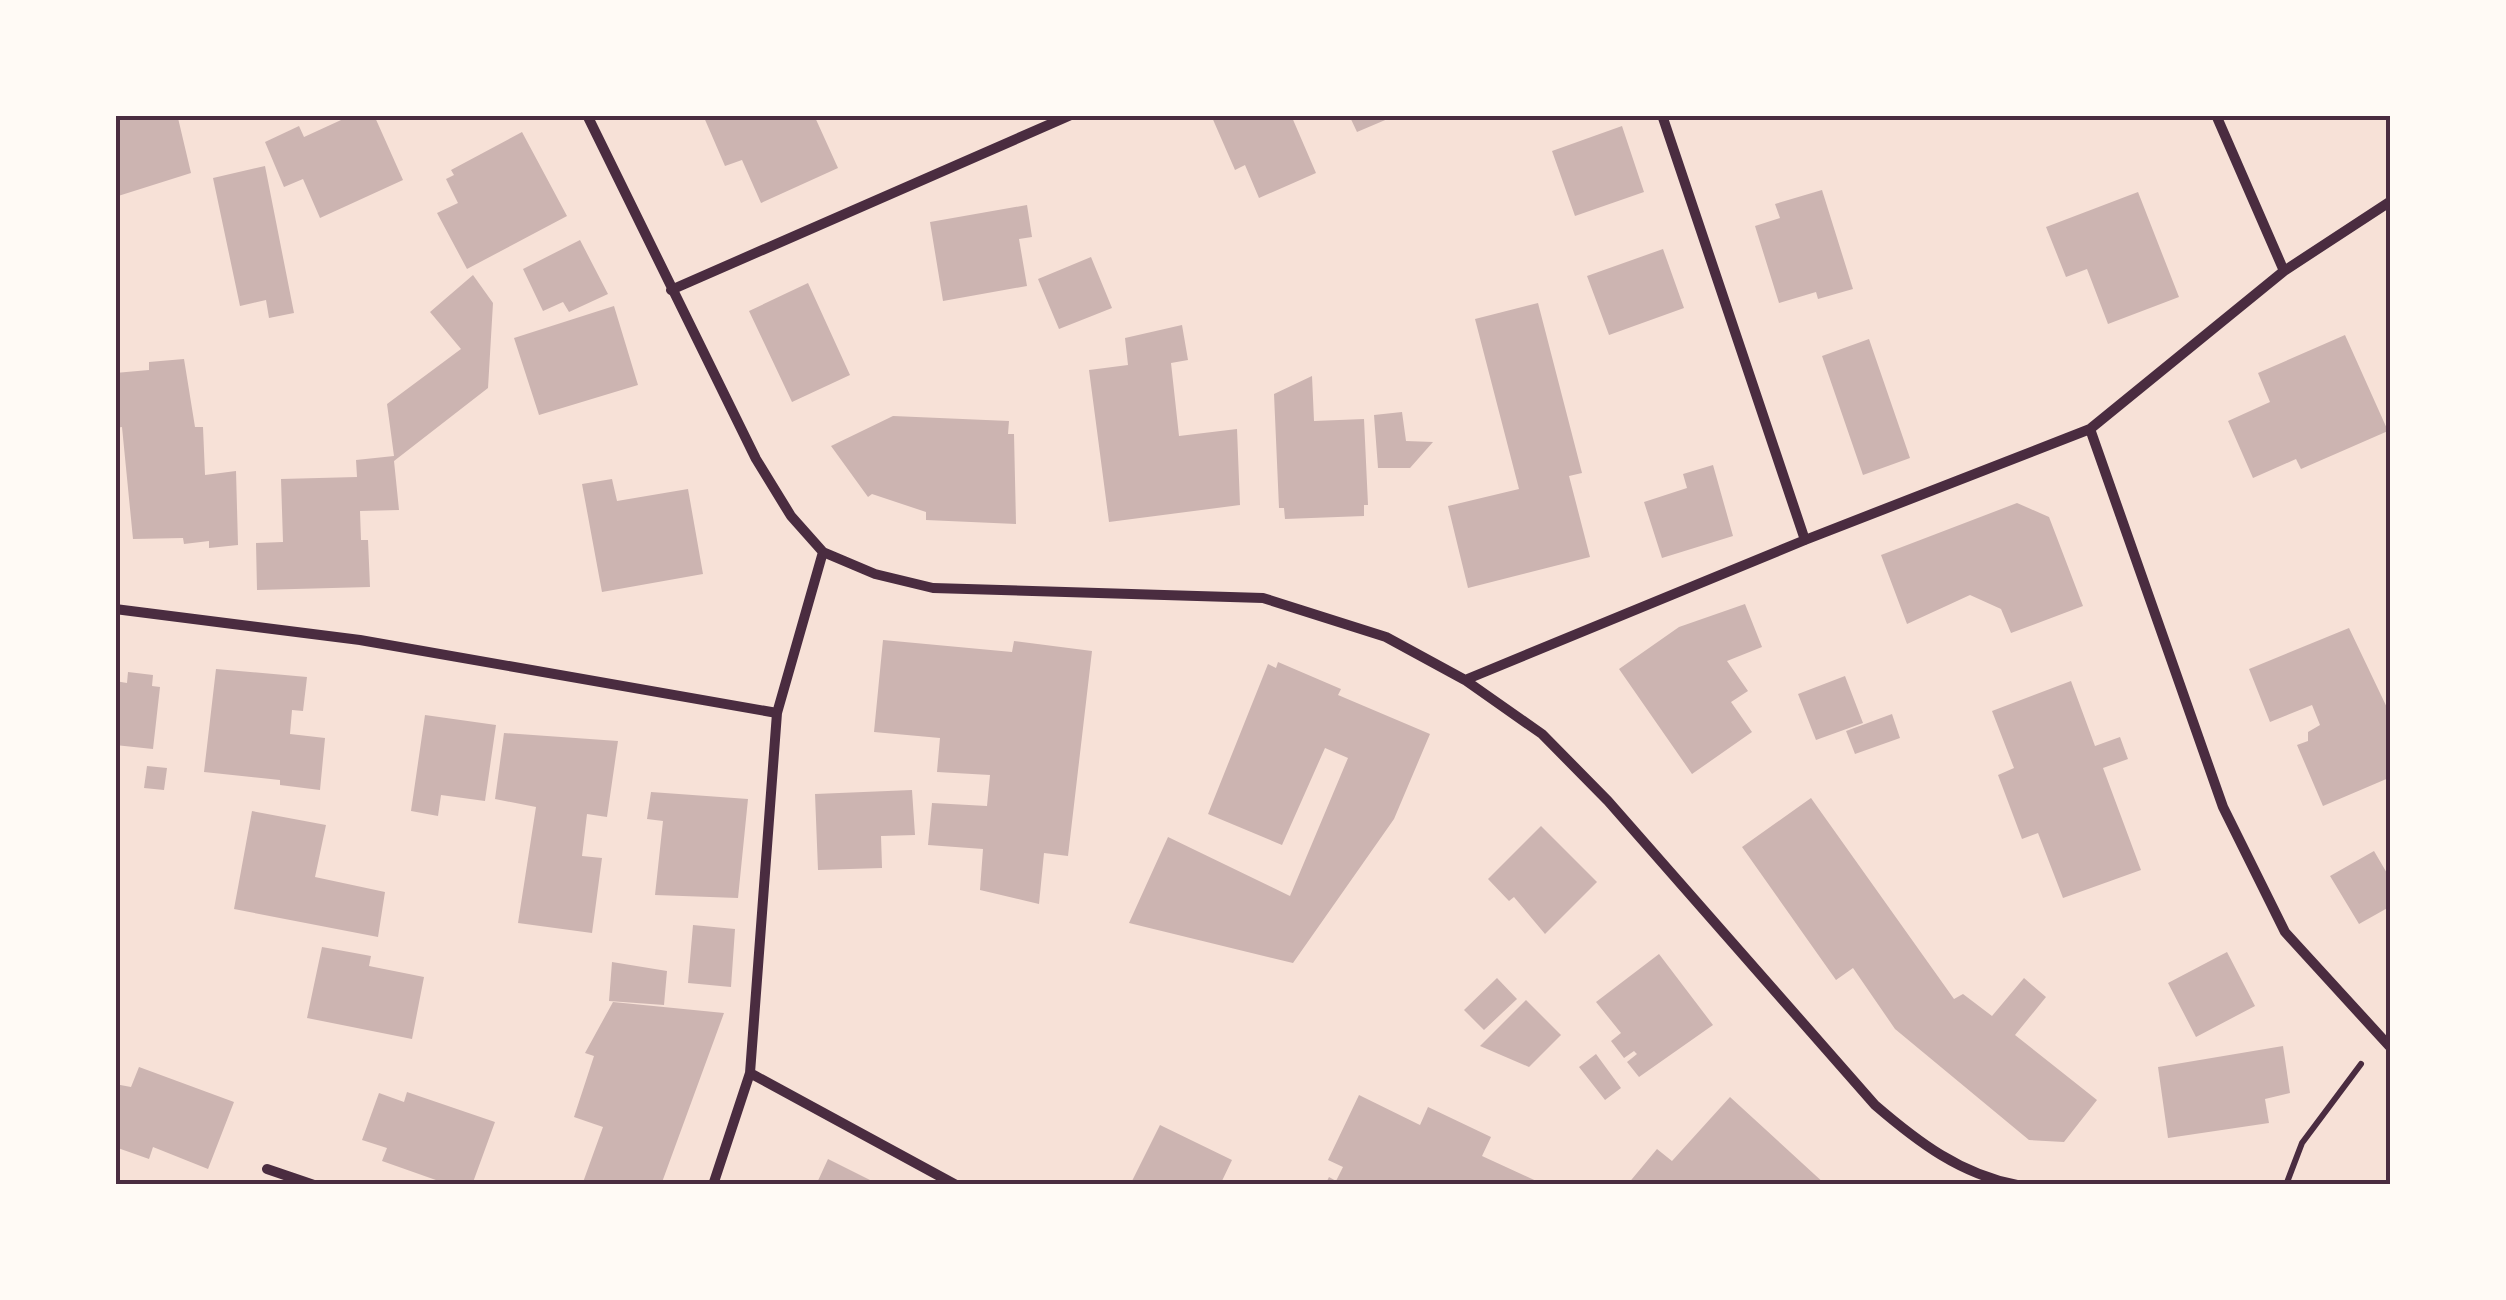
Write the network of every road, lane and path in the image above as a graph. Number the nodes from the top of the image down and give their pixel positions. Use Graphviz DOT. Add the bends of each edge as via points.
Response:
graph roads {
  1 [pos="587,115"];
  2 [pos="1071,115"];
  3 [pos="1662,115"];
  4 [pos="2216,115"];
  5 [pos="2391,201"];
  6 [pos="2284,272"];
  7 [pos="671,290"];
  8 [pos="2090,429"];
  9 [pos="1805,540"];
  10 [pos="824,552"];
  11 [pos="115,608"];
  12 [pos="1465,680"];
  13 [pos="776,712"];
  14 [pos="2378,1039"];
  15 [pos="2391,1048"];
  16 [pos="750,1073"];
  17 [pos="267,1169"];
  18 [pos="314,1185"];
  19 [pos="713,1185"];
  20 [pos="956,1185"];
  21 [pos="2017,1185"];
  22 [pos="2286,1185"];
  1 -- 7 [label="street"];
  2 -- 7 [label="street"];
  3 -- 9 [label="street"];
  4 -- 6 [label="street"];
  5 -- 6 [label="street"];
  6 -- 8 [label="street"];
  7 -- 10 [label="street" via="756,459 790,516"];
  8 -- 9 [label="street"];
  8 -- 14 [label="street" via="2224,807 2284,932"];
  9 -- 12 [label="street"];
  10 -- 12 [label="street" via="874,574 933,588 1263,598 1386,638"];
  10 -- 13 [label="street"];
  11 -- 13 [label="street" via="360,640"];
  12 -- 21 [label="street" via="1542,734 1608,801 1875,1104 1920,1144 1981,1178"];
  13 -- 16 [label="street"];
  14 -- 15 [label="street"];
  14 -- 22 [label="path" via="2302,1143"];
  16 -- 19 [label="street"];
  16 -- 20 [label="street"];
  17 -- 18 [label="street"];
}
